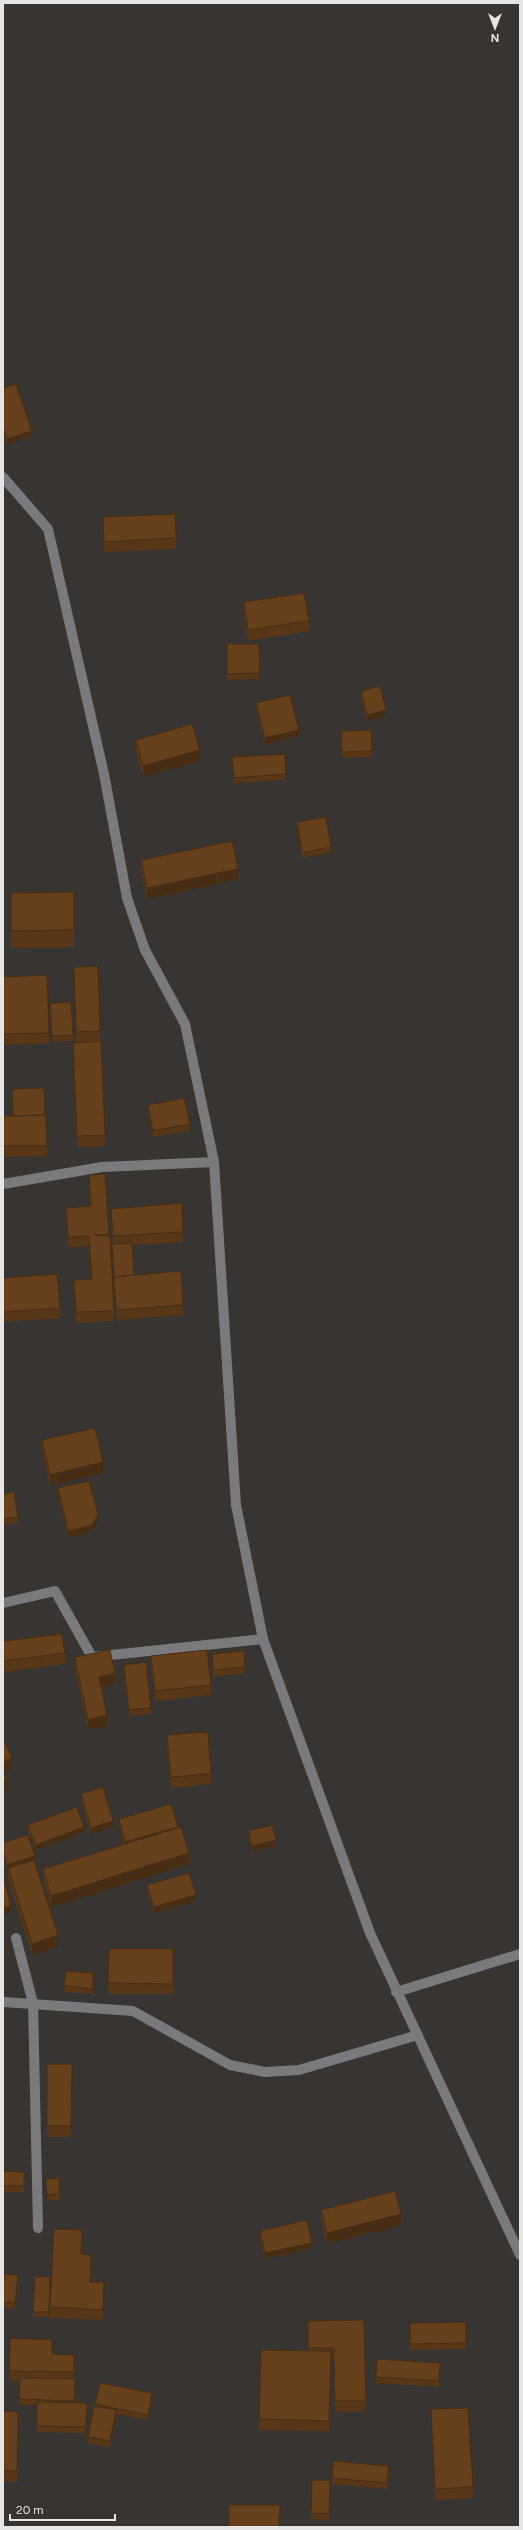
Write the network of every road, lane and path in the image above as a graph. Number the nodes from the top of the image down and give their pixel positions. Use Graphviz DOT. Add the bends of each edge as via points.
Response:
graph roads {
  1 [pos="3,477"];
  2 [pos="214,1162"];
  3 [pos="3,1184"];
  4 [pos="3,1603"];
  5 [pos="263,1639"];
  6 [pos="16,1938"];
  7 [pos="520,1954"];
  8 [pos="396,1992"];
  9 [pos="3,2002"];
  10 [pos="33,2003"];
  11 [pos="418,2035"];
  12 [pos="38,2228"];
  13 [pos="520,2255"];
  1 -- 2 [label="street" via="48,529 104,774 127,898 145,950 185,1024"];
  2 -- 3 [label="street" via="102,1167"];
  2 -- 5 [label="street" via="236,1505"];
  4 -- 5 [label="street" via="55,1591 92,1657"];
  5 -- 8 [label="street" via="370,1933"];
  6 -- 10 [label="street"];
  7 -- 8 [label="street"];
  8 -- 11 [label="street"];
  9 -- 10 [label="street"];
  10 -- 11 [label="street" via="133,2011 230,2065 265,2072 299,2070"];
  10 -- 12 [label="street"];
  11 -- 13 [label="street"];
}
